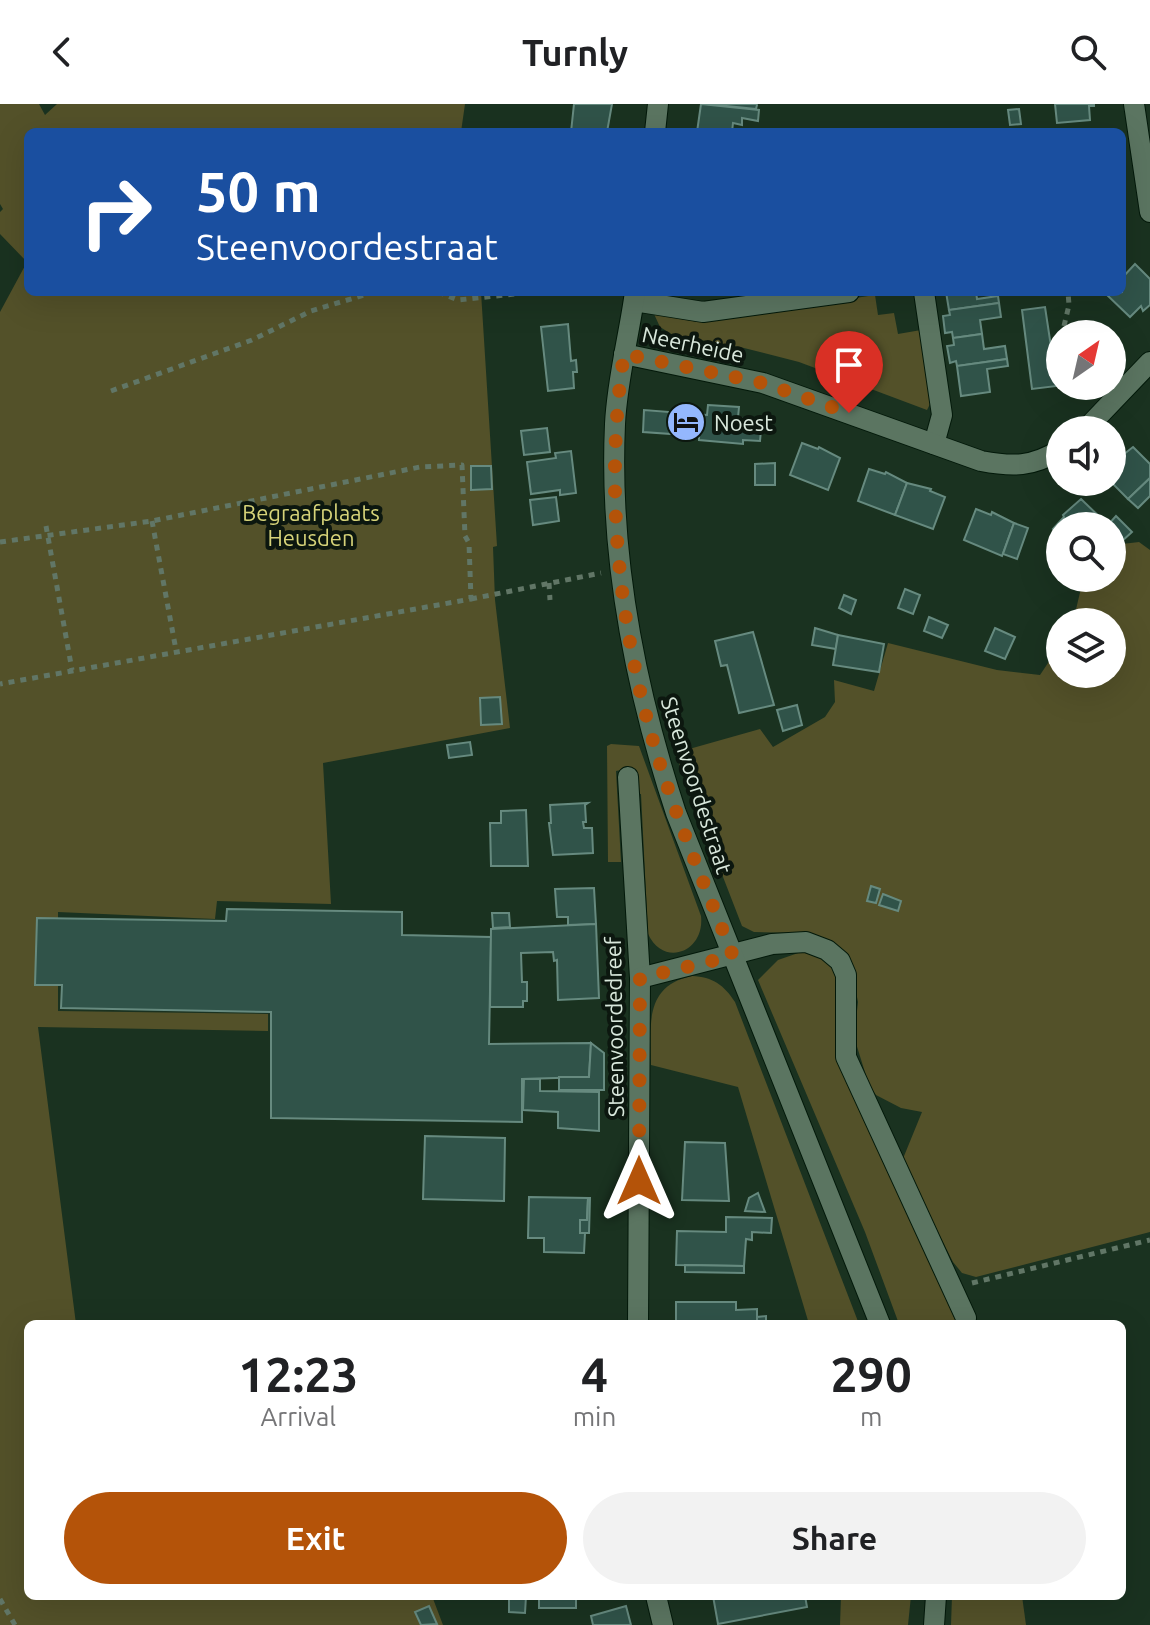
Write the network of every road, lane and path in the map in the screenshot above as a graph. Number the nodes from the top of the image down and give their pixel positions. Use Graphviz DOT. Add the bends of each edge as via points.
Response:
graph roads {
  1 [pos="658,104"];
  2 [pos="1134,104"];
  3 [pos="655,128"];
  4 [pos="1150,212"];
  5 [pos="361,296"];
  6 [pos="448,296"];
  7 [pos="496,296"];
  8 [pos="820,296"];
  9 [pos="925,296"];
  10 [pos="1068,296"];
  11 [pos="634,297"];
  12 [pos="1065,320"];
  13 [pos="624,354"];
  14 [pos="1150,362"];
  15 [pos="111,391"];
  16 [pos="1098,416"];
  17 [pos="934,444"];
  18 [pos="1046,457"];
  19 [pos="152,521"];
  20 [pos="46,526"];
  21 [pos="48,535"];
  22 [pos="0,542"];
  23 [pos="621,569"];
  24 [pos="549,583"];
  25 [pos="471,599"];
  26 [pos="550,600"];
  27 [pos="176,651"];
  28 [pos="72,670"];
  29 [pos="0,684"];
  30 [pos="628,777"];
  31 [pos="733,956"];
  32 [pos="640,978"];
  33 [pos="1150,1240"];
  34 [pos="952,1288"];
  35 [pos="966,1318"];
  36 [pos="638,1320"];
  37 [pos="878,1320"];
  38 [pos="0,1599"];
  39 [pos="657,1600"];
  40 [pos="936,1600"];
  41 [pos="15,1625"];
  42 [pos="663,1625"];
  43 [pos="934,1625"];
  1 -- 3 [label="street"];
  2 -- 4 [label="street"];
  5 -- 15 [label="path"];
  6 -- 7 [label="path"];
  8 -- 11 [label="street, Neerheide" via="703,312"];
  9 -- 17 [label="street" via="942,415"];
  10 -- 12 [label="path"];
  11 -- 13 [label="street, Steenvoordestraat"];
  13 -- 17 [label="street, Neerheide" via="763,383"];
  13 -- 23 [label="street, Steenvoordestraat" via="615,423"];
  14 -- 16 [label="street"];
  17 -- 18 [label="street, Neerheide" via="1000,465 1030,465"];
  19 -- 21 [label="path"];
  19 -- 25 [label="path" via="420,467 462,465"];
  19 -- 27 [label="path"];
  20 -- 21 [label="path"];
  21 -- 22 [label="path"];
  21 -- 28 [label="path"];
  23 -- 24 [label="path"];
  23 -- 31 [label="street, Steenvoordestraat" via="655,749"];
  24 -- 25 [label="path"];
  24 -- 26 [label="path"];
  25 -- 27 [label="path"];
  27 -- 28 [label="path"];
  28 -- 29 [label="path"];
  30 -- 32 [label="street, Steenvoordedreef"];
  31 -- 32 [label="street"];
  31 -- 34 [label="street" via="772,944 806,942 840,961 846,975 846,1057"];
  31 -- 37 [label="street, Steenvoordestraat"];
  32 -- 36 [label="street, Steenvoordedreef"];
  33 -- 34 [label="path"];
  34 -- 35 [label="street"];
  38 -- 41 [label="path"];
  39 -- 42 [label="street"];
  40 -- 43 [label="street"];
}
